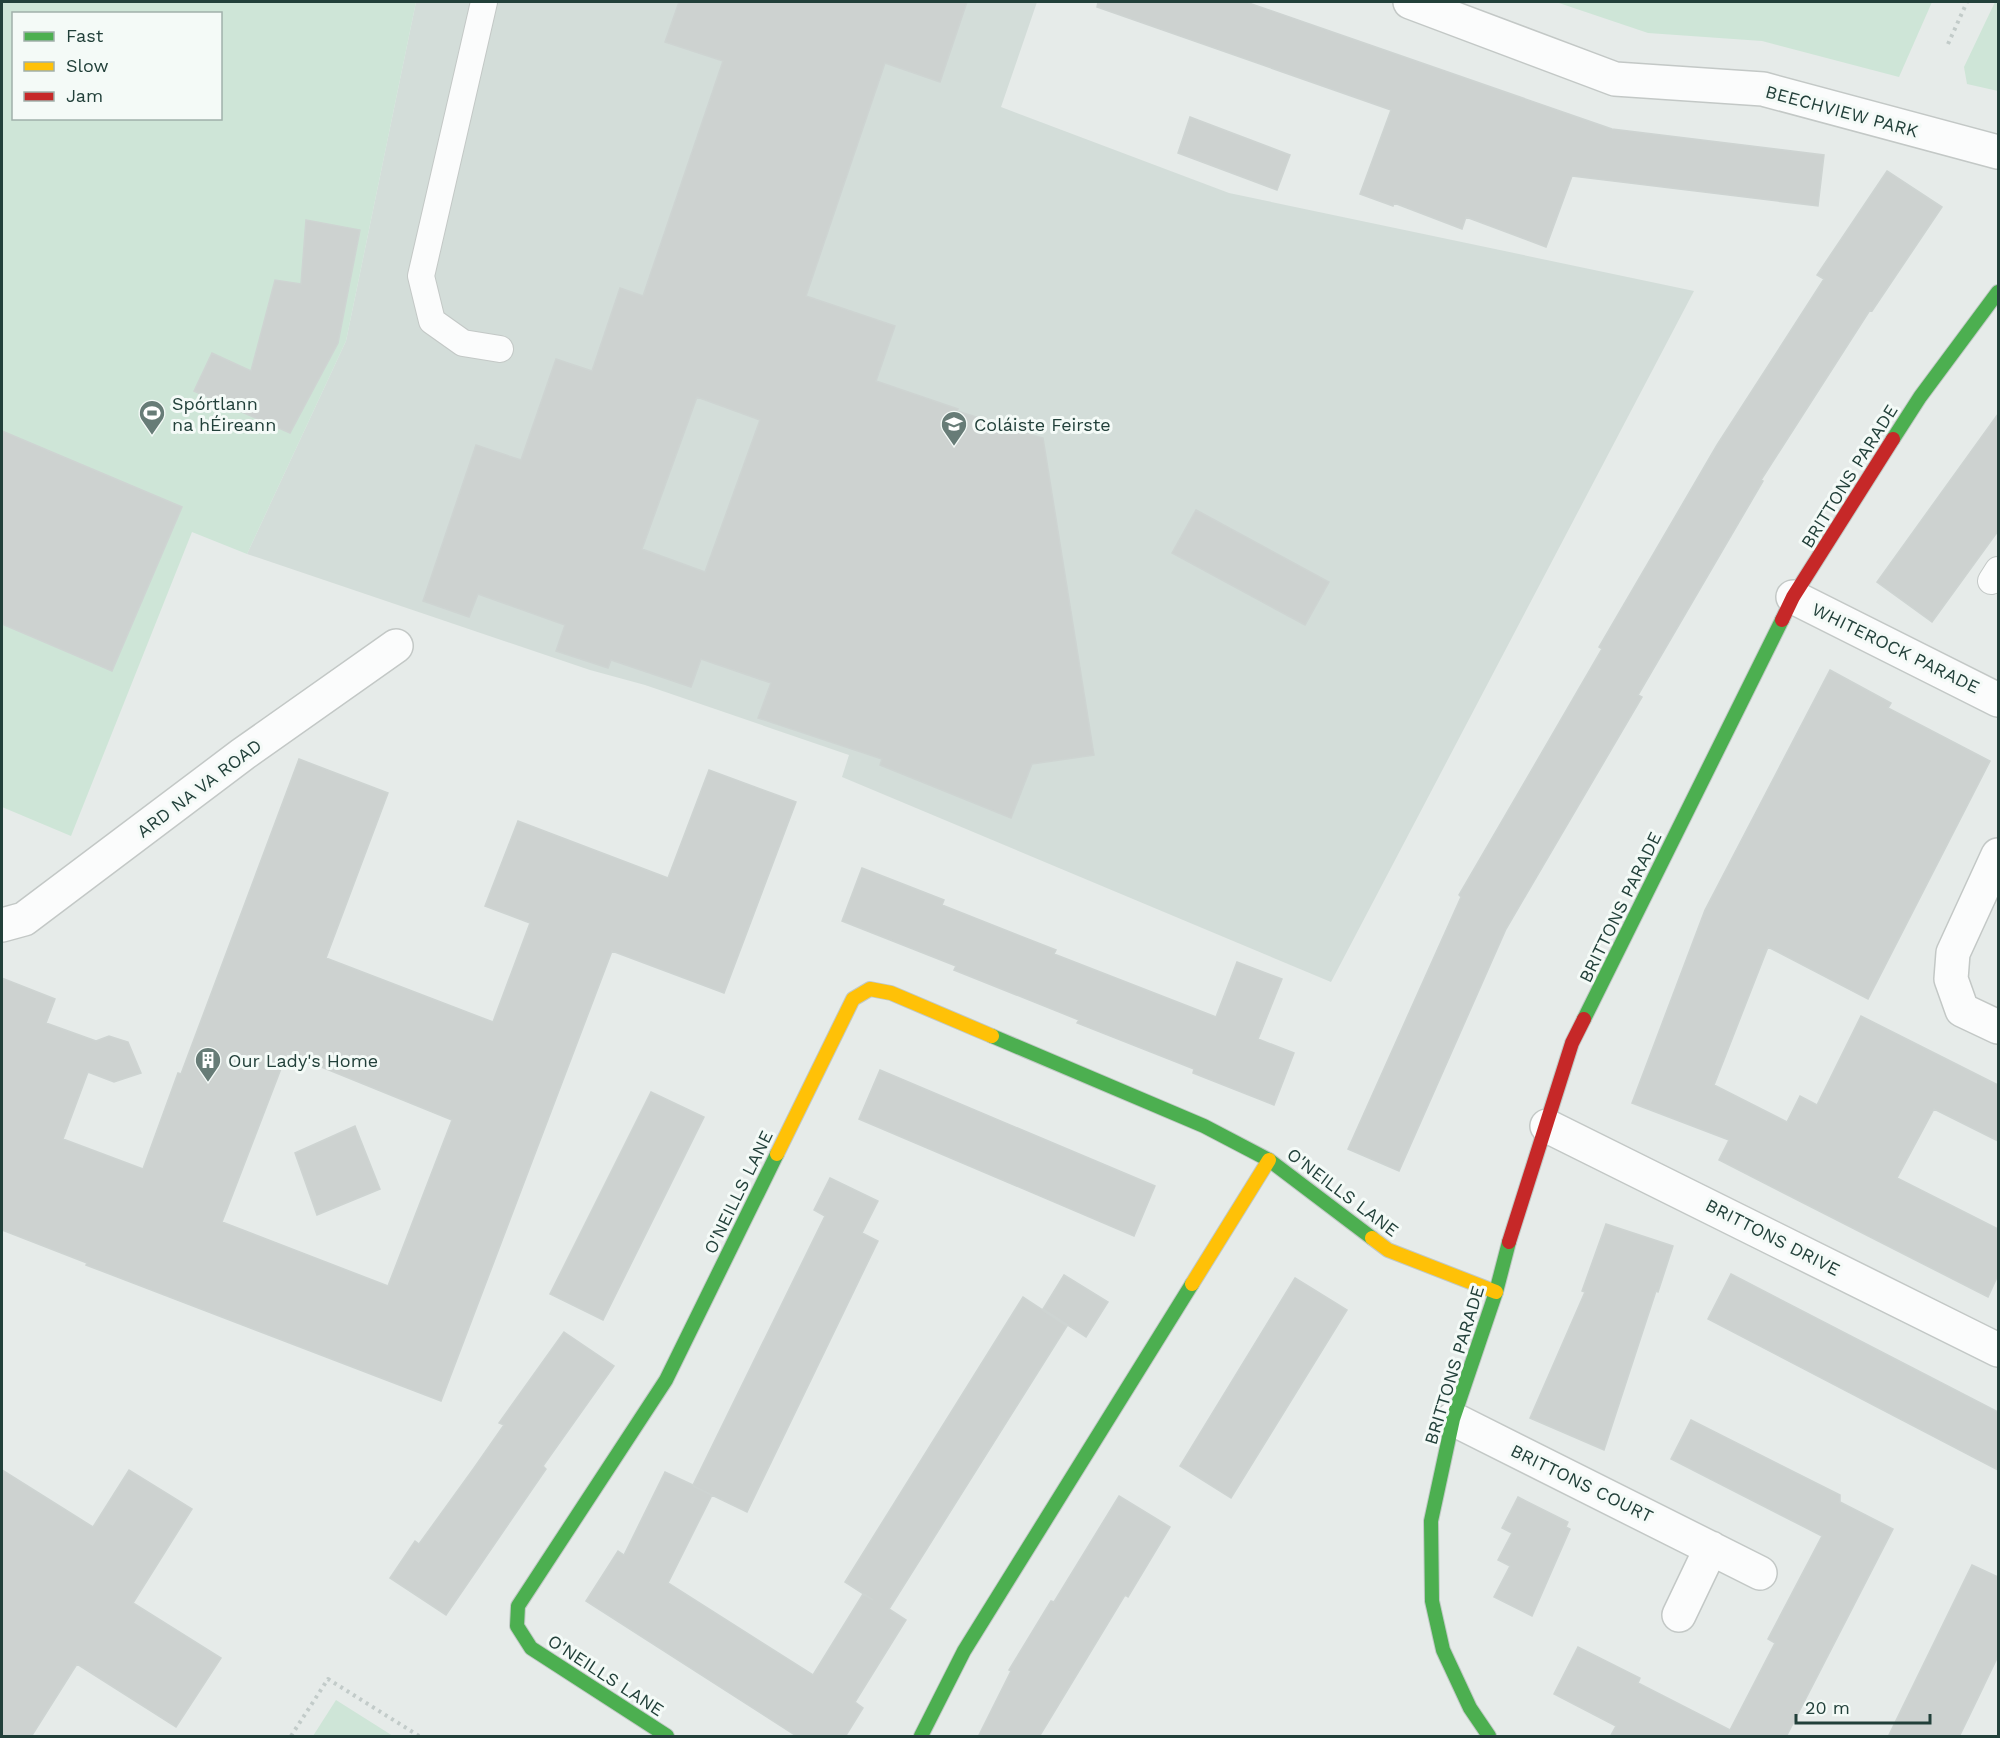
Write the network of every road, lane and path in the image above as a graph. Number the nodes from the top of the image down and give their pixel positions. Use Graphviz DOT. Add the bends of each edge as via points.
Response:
graph roads {
  1 [pos="484,2"];
  2 [pos="1410,2"];
  3 [pos="1967,2"];
  4 [pos="1947,44"];
  5 [pos="1998,152"];
  6 [pos="1998,292"];
  7 [pos="500,349"];
  8 [pos="1793,597"];
  9 [pos="396,646"];
  10 [pos="1998,700"];
  11 [pos="1998,855"];
  12 [pos="2,925"];
  13 [pos="1998,1027"];
  14 [pos="1547,1126"];
  15 [pos="1269,1160"];
  16 [pos="1496,1292"];
  17 [pos="1998,1350"];
  18 [pos="1453,1419"];
  19 [pos="1712,1548"];
  20 [pos="1760,1573"];
  21 [pos="1679,1615"];
  22 [pos="291,1737"];
  23 [pos="419,1737"];
  24 [pos="667,1737"];
  25 [pos="921,1737"];
  26 [pos="1489,1737"];
  1 -- 7 [label="lane" via="421,276 432,321 464,343"];
  2 -- 5 [label="street, BEECHVIEW PARK" via="1615,79 1763,88"];
  3 -- 4 [label="path"];
  6 -- 8 [label="street, BRITTONS PARADE" via="1920,397"];
  8 -- 10 [label="street, WHITEROCK PARADE"];
  8 -- 14 [label="street, BRITTONS PARADE" via="1572,1043"];
  9 -- 12 [label="street, ARD NA VA ROAD" via="243,754 24,919"];
  11 -- 13 [label="street" via="1953,953 1951,979 1962,1010"];
  14 -- 16 [label="street, BRITTONS PARADE"];
  14 -- 17 [label="street, BRITTONS DRIVE"];
  15 -- 16 [label="street, O'NEILLS LANE" via="1388,1250"];
  15 -- 24 [label="street, O'NEILLS LANE" via="1203,1126 891,993 870,989 853,999 666,1380 518,1606 516,1626 531,1648"];
  15 -- 25 [label="street, O'NEILLS LANE" via="964,1651"];
  16 -- 18 [label="street, BRITTONS PARADE"];
  18 -- 19 [label="street, BRITTONS COURT"];
  18 -- 26 [label="street, BRITTONS PARADE" via="1431,1521 1432,1601 1443,1650 1470,1708"];
  19 -- 20 [label="street, BRITTONS COURT"];
  19 -- 21 [label="street"];
  22 -- 23 [label="path" via="328,1679"];
}
